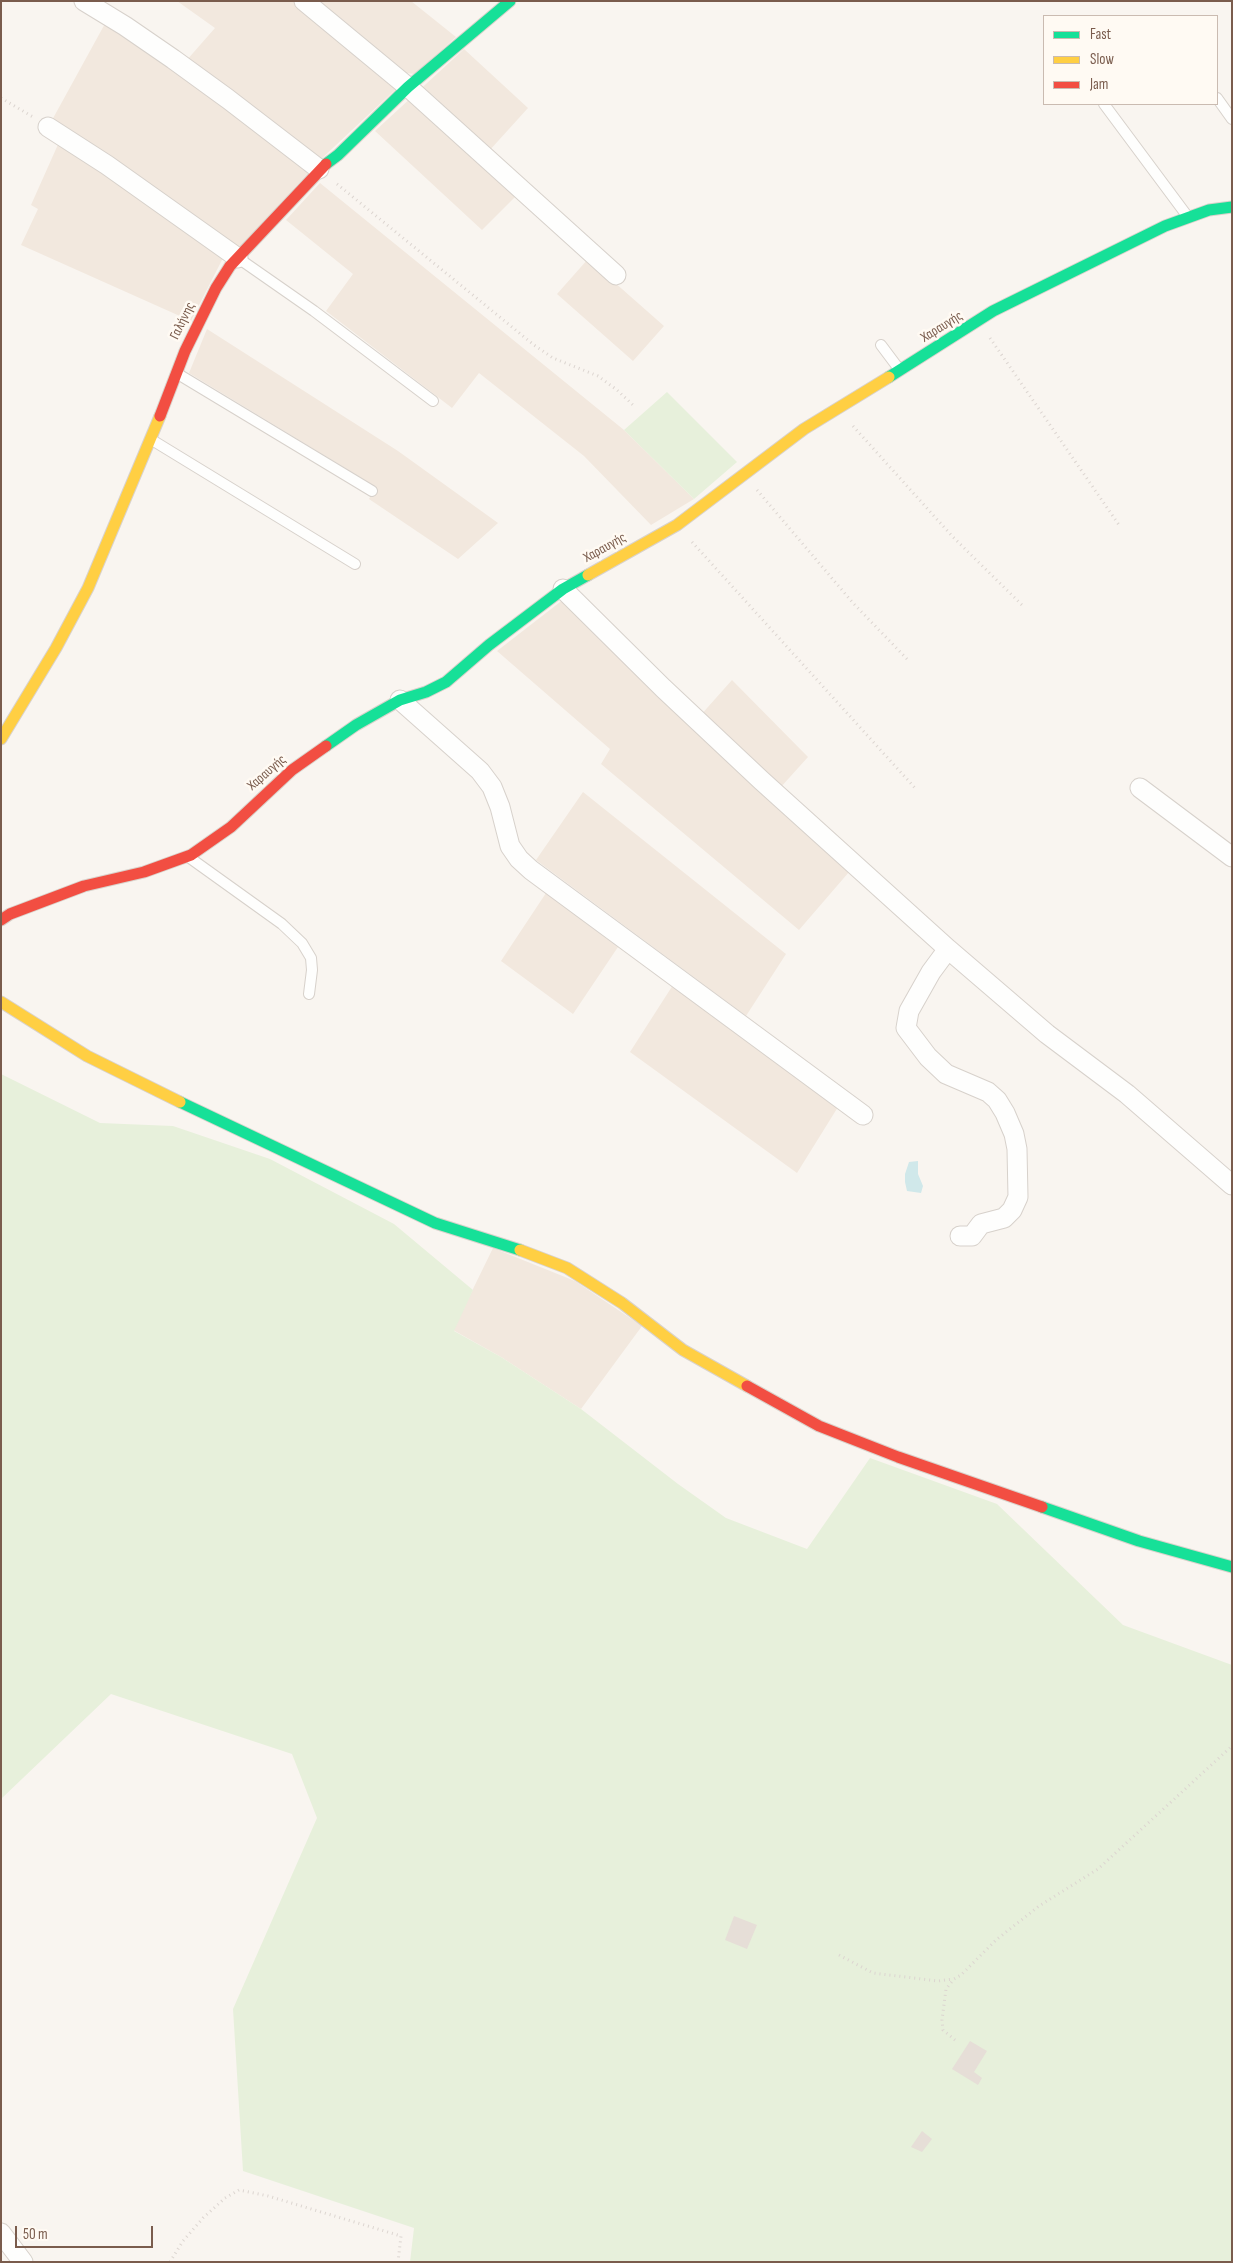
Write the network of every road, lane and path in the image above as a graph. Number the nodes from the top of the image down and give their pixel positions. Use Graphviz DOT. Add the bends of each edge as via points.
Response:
graph roads {
  1 [pos="84,1"];
  2 [pos="304,1"];
  3 [pos="510,1"];
  4 [pos="408,87"];
  5 [pos="1,98"];
  6 [pos="1218,99"];
  7 [pos="1105,105"];
  8 [pos="1232,119"];
  9 [pos="48,127"];
  10 [pos="319,170"];
  11 [pos="1232,206"];
  12 [pos="1189,217"];
  13 [pos="238,258"];
  14 [pos="616,275"];
  15 [pos="978,321"];
  16 [pos="881,345"];
  17 [pos="900,370"];
  18 [pos="177,374"];
  19 [pos="433,401"];
  20 [pos="633,405"];
  21 [pos="835,410"];
  22 [pos="151,439"];
  23 [pos="743,475"];
  24 [pos="372,491"];
  25 [pos="677,525"];
  26 [pos="1119,525"];
  27 [pos="355,564"];
  28 [pos="563,589"];
  29 [pos="1024,607"];
  30 [pos="908,660"];
  31 [pos="400,700"];
  32 [pos="1,739"];
  33 [pos="914,788"];
  34 [pos="1140,788"];
  35 [pos="187,856"];
  36 [pos="1232,857"];
  37 [pos="1,920"];
  38 [pos="948,949"];
  39 [pos="309,994"];
  40 [pos="1,1002"];
  41 [pos="863,1115"];
  42 [pos="1232,1185"];
  43 [pos="960,1236"];
  44 [pos="1232,1567"];
  45 [pos="1232,1746"];
  46 [pos="839,1955"];
  47 [pos="954,1979"];
  48 [pos="955,2040"];
  49 [pos="1,2234"];
  50 [pos="23,2262"];
  51 [pos="170,2262"];
  52 [pos="398,2262"];
  1 -- 10 [label="street" via="189,71"];
  2 -- 4 [label="street"];
  3 -- 4 [label="street, Γαλήνης"];
  4 -- 10 [label="street, Γαλήνης"];
  4 -- 14 [label="street"];
  5 -- 9 [label="path"];
  6 -- 8 [label="lane"];
  7 -- 12 [label="lane"];
  9 -- 13 [label="street" via="107,164"];
  10 -- 13 [label="street, Γαλήνης"];
  10 -- 20 [label="path" via="534,345 553,358 598,376"];
  11 -- 12 [label="street, Χαραυγής"];
  12 -- 15 [label="street, Χαραυγής" via="1112,251"];
  13 -- 18 [label="street, Γαλήνης" via="216,288"];
  13 -- 19 [label="lane"];
  15 -- 17 [label="street, Χαραυγής"];
  15 -- 26 [label="path"];
  16 -- 17 [label="lane"];
  17 -- 21 [label="street, Χαραυγής"];
  18 -- 22 [label="street, Γαλήνης"];
  18 -- 24 [label="lane"];
  21 -- 23 [label="street, Χαραυγής"];
  21 -- 29 [label="path" via="849,417 855,429 917,498"];
  22 -- 27 [label="lane"];
  22 -- 32 [label="street, Γαλήνης" via="88,588"];
  23 -- 25 [label="street, Χαραυγής"];
  23 -- 30 [label="path" via="853,603"];
  25 -- 28 [label="street, Χαραυγής"];
  25 -- 33 [label="path"];
  28 -- 31 [label="street, Χαραυγής" via="446,682"];
  28 -- 38 [label="street" via="762,781"];
  31 -- 35 [label="street, Χαραυγής" via="356,725 292,770 231,827"];
  31 -- 41 [label="street" via="480,771 492,787 510,846 525,864"];
  34 -- 36 [label="street"];
  35 -- 37 [label="street, Χαραυγής" via="144,872 84,886"];
  35 -- 39 [label="lane" via="282,924 302,943 311,958"];
  38 -- 42 [label="street" via="1055,1040 1127,1094"];
  38 -- 43 [label="street" via="909,1011 906,1028 946,1074 982,1089 997,1100 1014,1134 1017,1149 1018,1197 1012,1210 1004,1218 981,1224 972,1236"];
  40 -- 44 [label="street" via="95,1060 354,1186 435,1223 567,1268 622,1303 684,1350 819,1426 1139,1541"];
  45 -- 47 [label="path" via="1098,1869 1039,1906"];
  46 -- 47 [label="path" via="873,1973 938,1981"];
  47 -- 48 [label="path" via="946,1989 942,2030"];
  49 -- 50 [label="street"];
  51 -- 52 [label="path" via="203,2218 239,2190 401,2236"];
}
